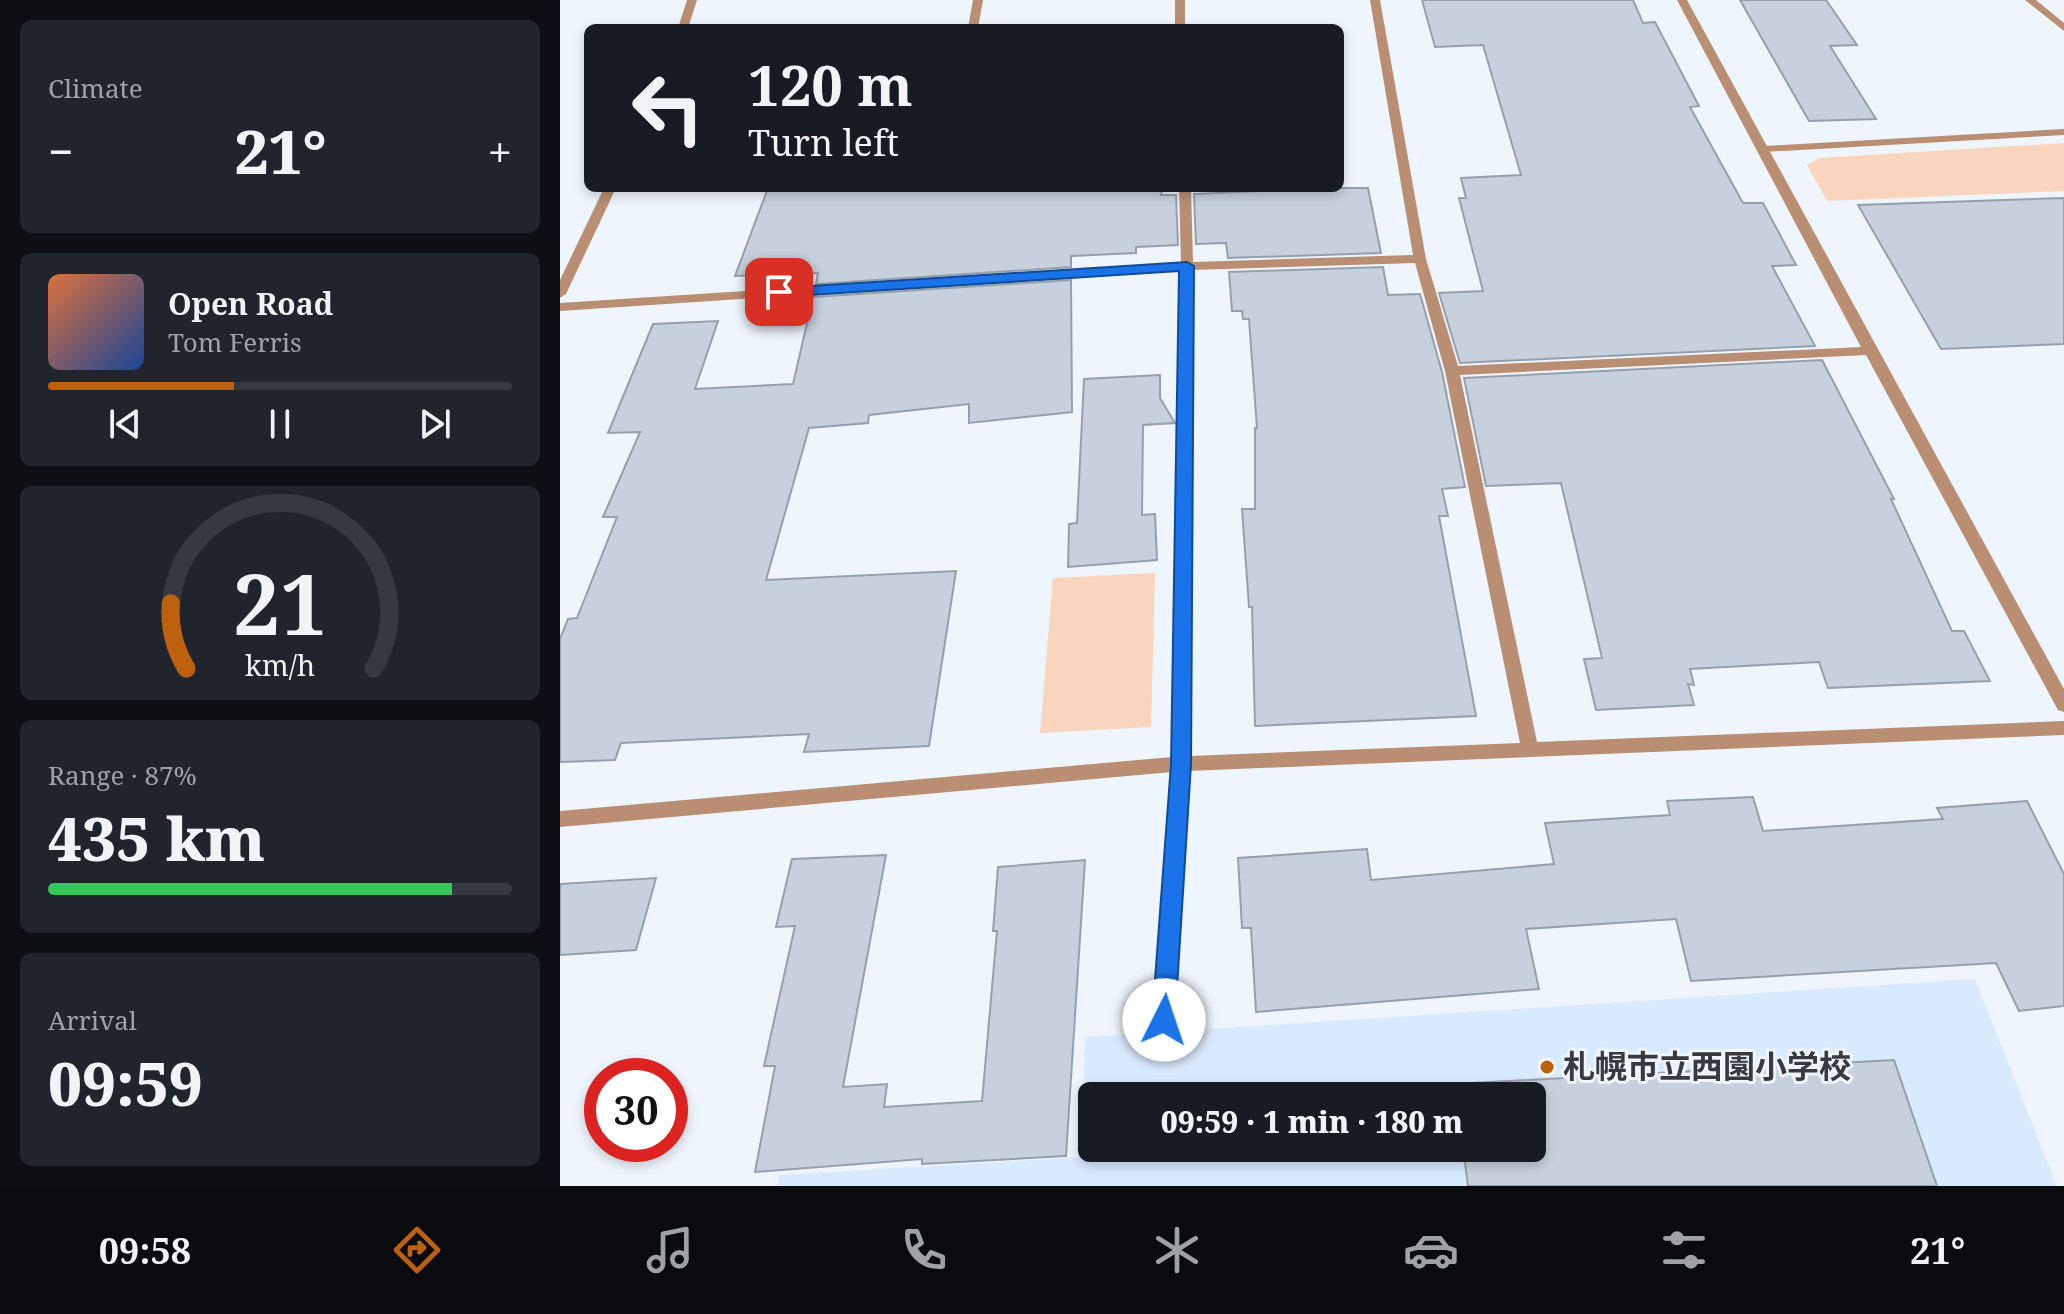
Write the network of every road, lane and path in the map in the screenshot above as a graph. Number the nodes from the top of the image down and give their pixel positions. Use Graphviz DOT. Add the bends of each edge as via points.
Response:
graph roads {
  1 [pos="692,0"];
  2 [pos="978,0"];
  3 [pos="1180,0"];
  4 [pos="1375,0"];
  5 [pos="1682,0"];
  6 [pos="2030,0"];
  7 [pos="684,24"];
  8 [pos="974,24"];
  9 [pos="1180,24"];
  10 [pos="2064,28"];
  11 [pos="2064,132"];
  12 [pos="1763,149"];
  13 [pos="608,192"];
  14 [pos="1185,192"];
  15 [pos="1420,259"];
  16 [pos="1187,266"];
  17 [pos="560,294"];
  18 [pos="560,307"];
  19 [pos="1870,351"];
  20 [pos="1452,371"];
  21 [pos="2064,705"];
  22 [pos="2064,728"];
  23 [pos="1530,751"];
  24 [pos="1181,764"];
  25 [pos="560,819"];
  26 [pos="1164,1020"];
  1 -- 7 [label="street"];
  2 -- 8 [label="street"];
  3 -- 9 [label="street"];
  4 -- 15 [label="street"];
  5 -- 12 [label="street"];
  6 -- 10 [label="street"];
  11 -- 12 [label="street"];
  12 -- 19 [label="street"];
  13 -- 17 [label="street"];
  14 -- 16 [label="street"];
  15 -- 16 [label="street"];
  15 -- 20 [label="street"];
  16 -- 18 [label="street"];
  16 -- 24 [label="street"];
  19 -- 20 [label="street"];
  19 -- 21 [label="street"];
  20 -- 23 [label="street"];
  22 -- 23 [label="street"];
  23 -- 24 [label="street"];
  24 -- 25 [label="street"];
  24 -- 26 [label="street"];
}
